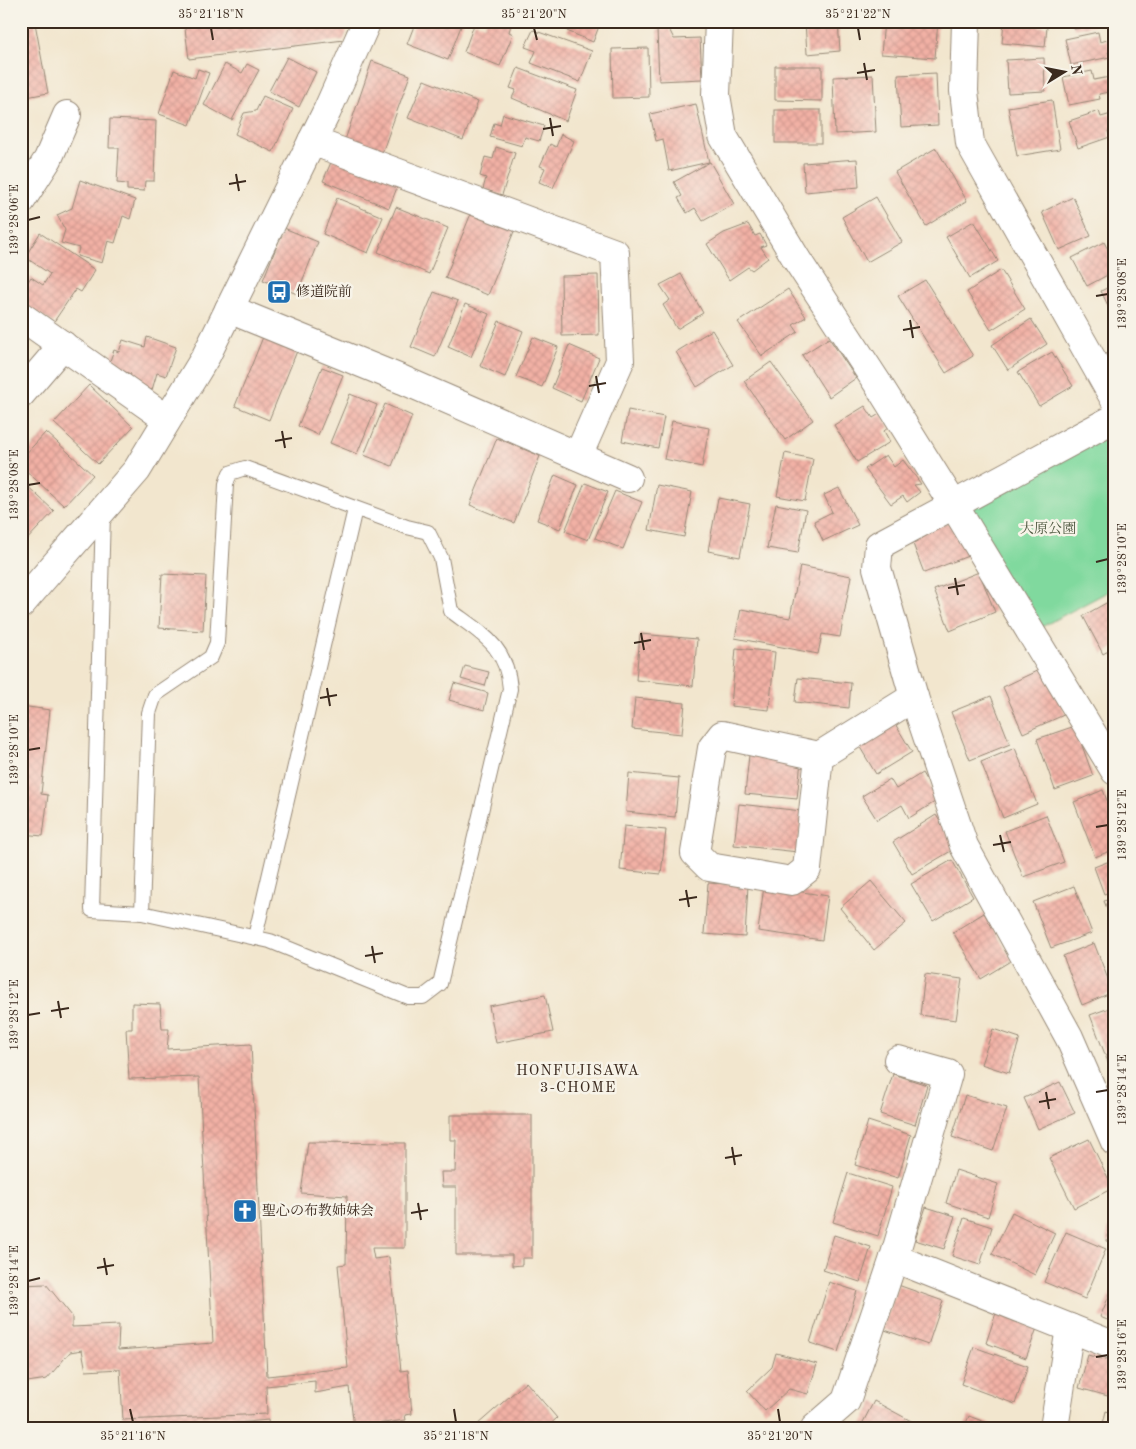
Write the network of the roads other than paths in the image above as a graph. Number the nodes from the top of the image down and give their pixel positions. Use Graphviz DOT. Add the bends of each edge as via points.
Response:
graph roads {
  1 [pos="367,21"];
  2 [pos="719,21"];
  3 [pos="966,21"];
  4 [pos="67,116"];
  5 [pos="312,141"];
  6 [pos="21,201"];
  7 [pos="229,310"];
  8 [pos="21,316"];
  9 [pos="63,345"];
  10 [pos="21,394"];
  11 [pos="1115,400"];
  12 [pos="1115,418"];
  13 [pos="167,419"];
  14 [pos="578,456"];
  15 [pos="628,478"];
  16 [pos="952,504"];
  17 [pos="103,509"];
  18 [pos="355,509"];
  19 [pos="21,604"];
  20 [pos="914,697"];
  21 [pos="819,756"];
  22 [pos="1115,771"];
  23 [pos="142,913"];
  24 [pos="255,938"];
  25 [pos="898,1060"];
  26 [pos="1115,1142"];
  27 [pos="894,1258"];
  28 [pos="1070,1328"];
  29 [pos="1115,1346"];
  30 [pos="815,1428"];
  31 [pos="1054,1428"];
  1 -- 5 [label="street"];
  2 -- 16 [label="street" via="716,95 723,136 797,260"];
  3 -- 11 [label="street" via="964,91 970,143"];
  4 -- 6 [label="street" via="48,159"];
  5 -- 7 [label="street"];
  5 -- 14 [label="street" via="615,253 620,361"];
  7 -- 13 [label="street" via="206,356"];
  7 -- 14 [label="street" via="403,380"];
  8 -- 9 [label="street"];
  9 -- 10 [label="street"];
  9 -- 13 [label="street"];
  12 -- 16 [label="street"];
  13 -- 17 [label="street" via="137,470"];
  14 -- 15 [label="street"];
  16 -- 20 [label="street" via="879,545 877,568"];
  16 -- 22 [label="street"];
  17 -- 19 [label="street"];
  17 -- 23 [label="lane" via="92,910"];
  18 -- 23 [label="lane" via="245,468 230,472 226,484 217,643 212,657 155,695 149,713"];
  18 -- 24 [label="lane"];
  18 -- 24 [label="lane" via="428,532 441,558 451,611 493,642 508,673 510,689 440,984 423,997 408,997 270,940"];
  20 -- 21 [label="street"];
  20 -- 26 [label="street" via="964,846 1069,1037"];
  21 -- 21 [label="street" via="722,735 712,748 695,853 709,867 792,881 807,869"];
  23 -- 24 [label="lane"];
  25 -- 27 [label="street" via="948,1074"];
  27 -- 28 [label="street"];
  27 -- 30 [label="street" via="846,1401"];
  28 -- 29 [label="street"];
  28 -- 31 [label="street"];
}
